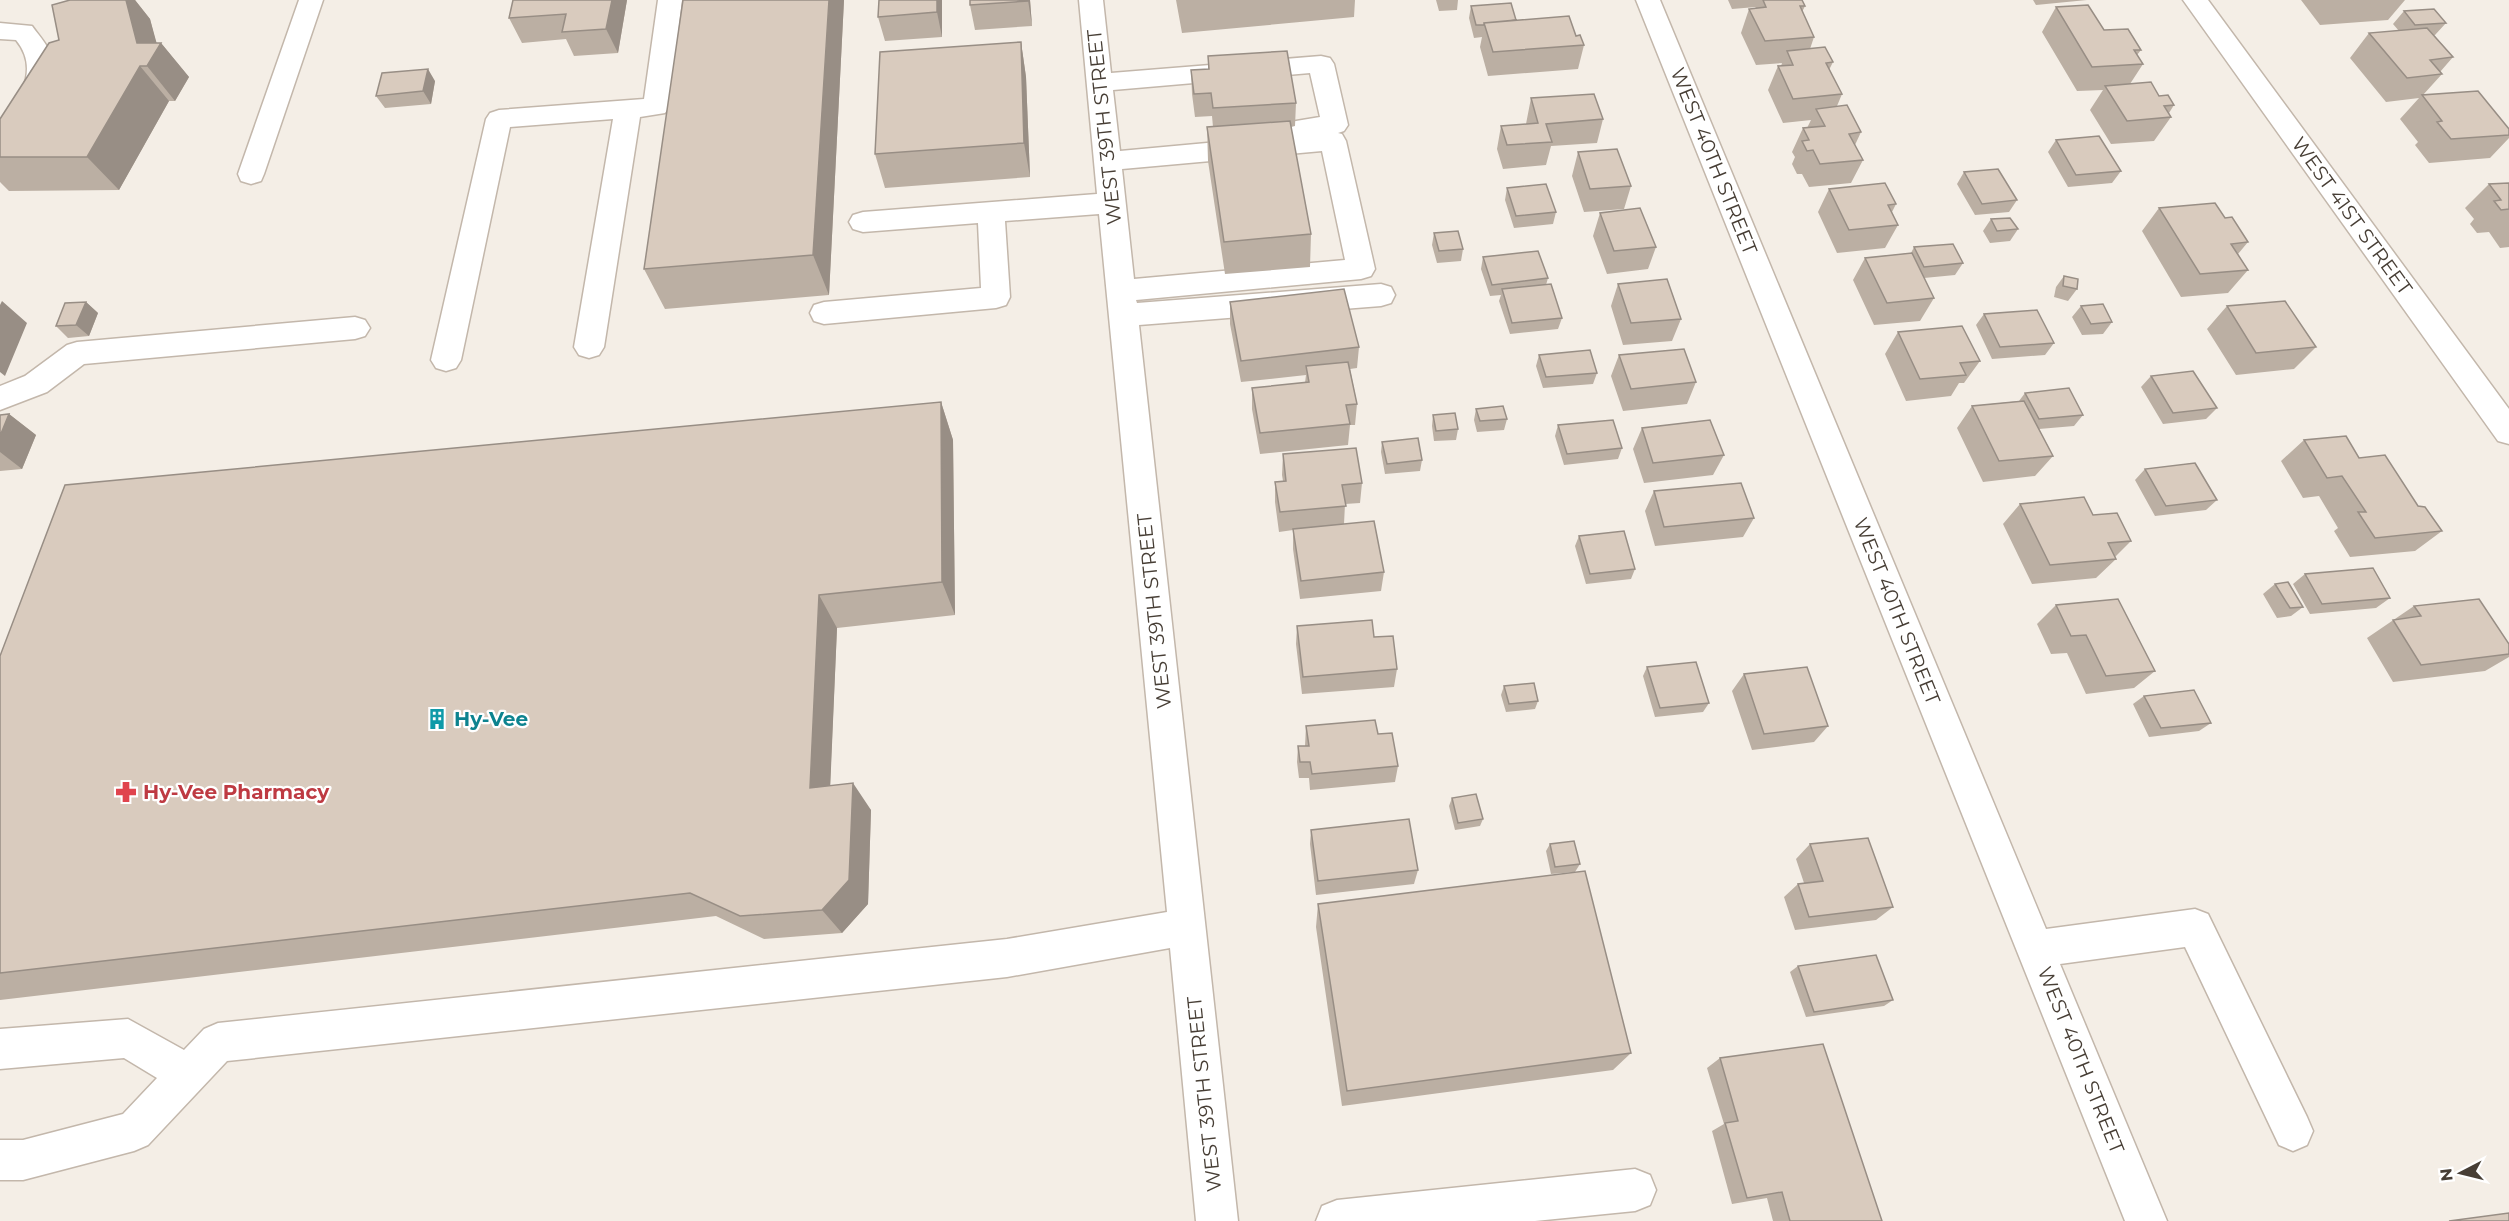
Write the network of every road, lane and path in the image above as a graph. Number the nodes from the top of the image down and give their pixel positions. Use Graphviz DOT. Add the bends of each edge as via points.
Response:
graph roads {
  1 [pos="311,0"];
  2 [pos="670,0"];
  3 [pos="1091,0"];
  4 [pos="1648,0"];
  5 [pos="2196,0"];
  6 [pos="0,31"];
  7 [pos="1100,83"];
  8 [pos="628,109"];
  9 [pos="0,137"];
  10 [pos="1107,153"];
  11 [pos="251,174"];
  12 [pos="1112,203"];
  13 [pos="991,212"];
  14 [pos="864,222"];
  15 [pos="1381,295"];
  16 [pos="1122,303"];
  17 [pos="824,313"];
  18 [pos="355,328"];
  19 [pos="589,347"];
  20 [pos="446,360"];
  21 [pos="0,398"];
  22 [pos="2509,432"];
  23 [pos="1187,927"];
  24 [pos="2036,949"];
  25 [pos="0,1049"];
  26 [pos="189,1075"];
  27 [pos="2293,1131"];
  28 [pos="0,1160"];
  29 [pos="1635,1190"];
  30 [pos="1217,1221"];
  31 [pos="1337,1221"];
  32 [pos="2146,1221"];
  1 -- 11 [label="street"];
  2 -- 8 [label="street" via="656,107"];
  3 -- 7 [label="street, WEST 39TH STREET"];
  4 -- 24 [label="street, WEST 40TH STREET"];
  5 -- 22 [label="street, WEST 41ST STREET"];
  6 -- 9 [label="street" via="23,32 39,52 39,80 26,108"];
  7 -- 10 [label="street, WEST 39TH STREET"];
  7 -- 10 [label="street" via="1321,64 1335,125"];
  8 -- 19 [label="street"];
  8 -- 20 [label="street" via="499,119"];
  10 -- 12 [label="street, WEST 39TH STREET"];
  10 -- 16 [label="street" via="1333,141 1361,268"];
  12 -- 13 [label="street"];
  12 -- 16 [label="street, WEST 39TH STREET"];
  13 -- 14 [label="street"];
  13 -- 17 [label="street" via="996,297"];
  15 -- 16 [label="street"];
  16 -- 23 [label="street, WEST 39TH STREET"];
  18 -- 21 [label="street" via="77,353 36,384"];
  23 -- 26 [label="street" via="1007,958 218,1043"];
  23 -- 30 [label="street, WEST 39TH STREET"];
  24 -- 27 [label="street" via="2195,927"];
  24 -- 32 [label="street, WEST 40TH STREET"];
  25 -- 26 [label="street" via="128,1038"];
  26 -- 28 [label="street" via="134,1131 23,1160"];
  29 -- 31 [label="street"];
}
